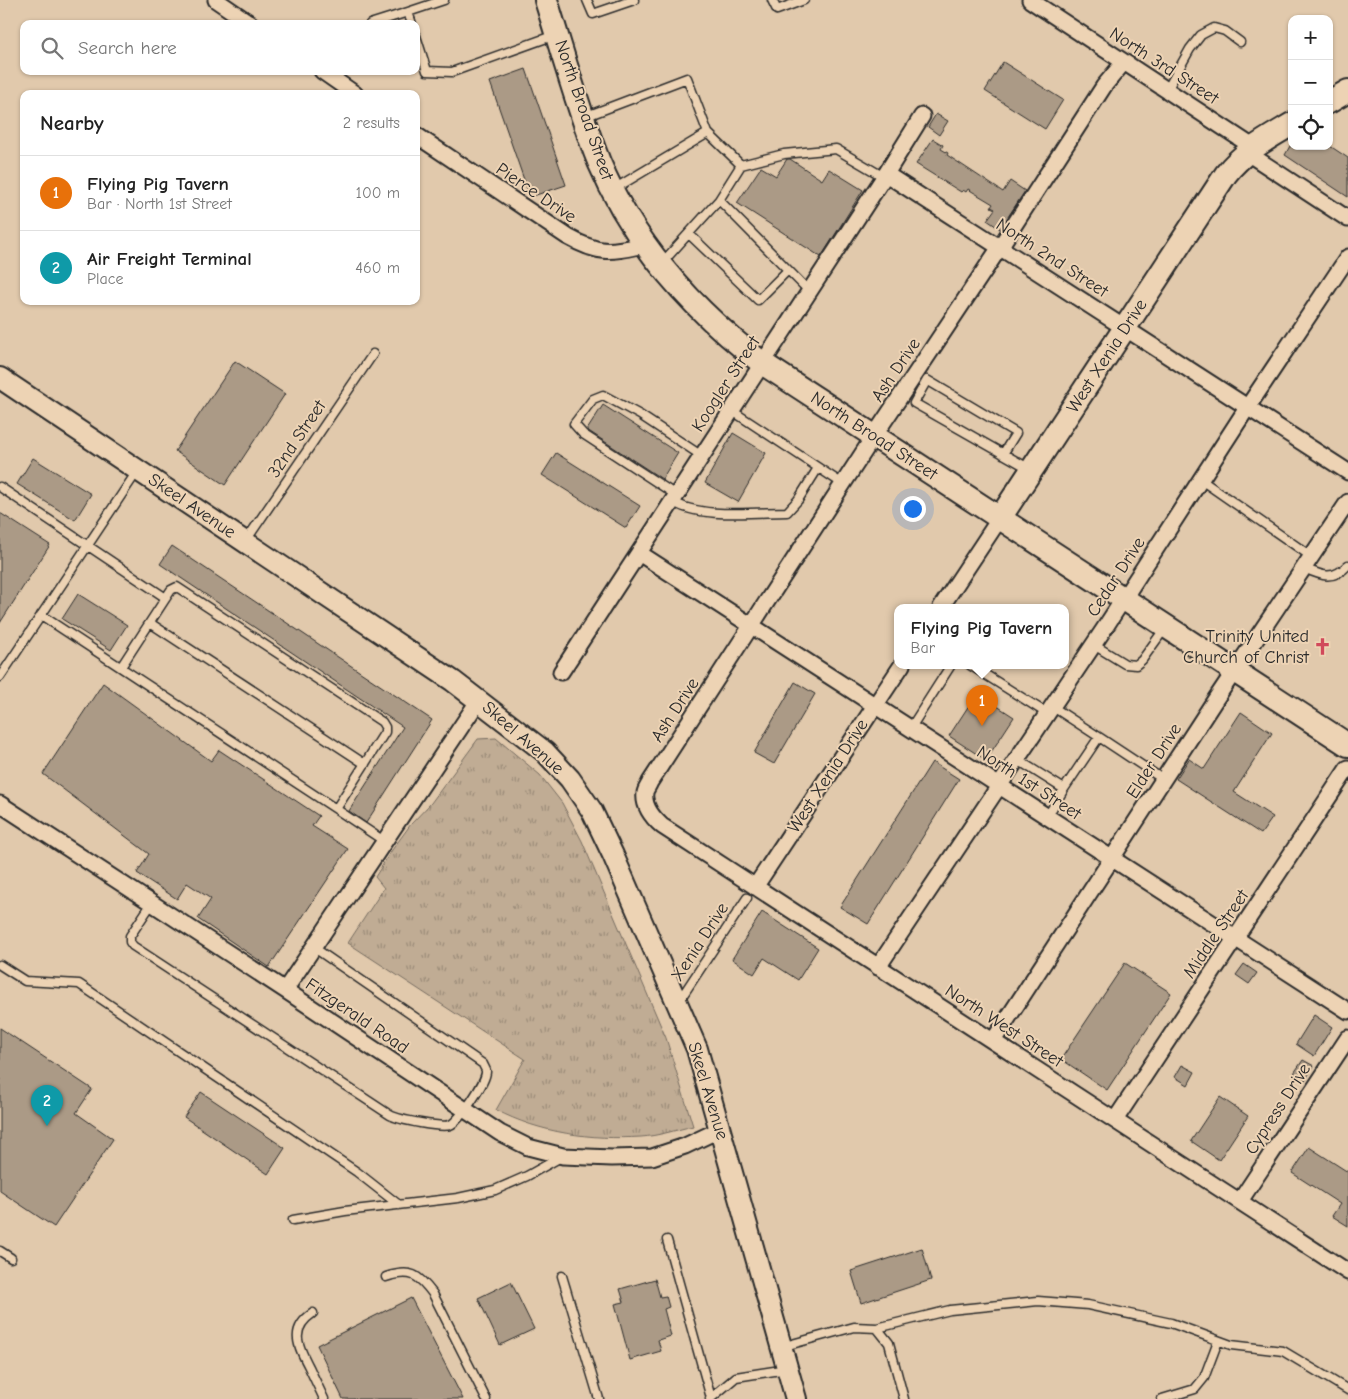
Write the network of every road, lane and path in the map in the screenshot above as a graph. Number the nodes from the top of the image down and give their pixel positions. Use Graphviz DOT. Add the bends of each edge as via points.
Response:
graph roads {
  1 [pos="216,0"];
  2 [pos="444,0"];
  3 [pos="546,0"];
  4 [pos="587,0"];
  5 [pos="634,0"];
  6 [pos="772,0"];
  7 [pos="804,0"];
  8 [pos="1030,0"];
  9 [pos="408,12"];
  10 [pos="245,20"];
  11 [pos="383,20"];
  12 [pos="411,20"];
  13 [pos="557,35"];
  14 [pos="1240,42"];
  15 [pos="420,49"];
  16 [pos="1124,62"];
  17 [pos="328,75"];
  18 [pos="349,90"];
  19 [pos="1167,90"];
  20 [pos="1348,91"];
  21 [pos="1333,100"];
  22 [pos="922,116"];
  23 [pos="583,117"];
  24 [pos="1288,126"];
  25 [pos="708,133"];
  26 [pos="420,138"];
  27 [pos="1249,150"];
  28 [pos="741,165"];
  29 [pos="885,176"];
  30 [pos="612,190"];
  31 [pos="719,200"];
  32 [pos="1348,219"];
  33 [pos="689,234"];
  34 [pos="645,245"];
  35 [pos="1000,247"];
  36 [pos="1348,257"];
  37 [pos="660,264"];
  38 [pos="788,270"];
  39 [pos="809,291"];
  40 [pos="1125,328"];
  41 [pos="373,354"];
  42 [pos="762,363"];
  43 [pos="0,378"];
  44 [pos="907,399"];
  45 [pos="1248,408"];
  46 [pos="731,410"];
  47 [pos="874,436"];
  48 [pos="1003,454"];
  49 [pos="702,456"];
  50 [pos="818,468"];
  51 [pos="138,470"];
  52 [pos="1031,470"];
  53 [pos="1348,472"];
  54 [pos="1201,480"];
  55 [pos="843,484"];
  56 [pos="0,487"];
  57 [pos="674,498"];
  58 [pos="1348,502"];
  59 [pos="1000,518"];
  60 [pos="245,542"];
  61 [pos="88,546"];
  62 [pos="638,553"];
  63 [pos="1308,562"];
  64 [pos="1348,565"];
  65 [pos="166,598"];
  66 [pos="1124,599"];
  67 [pos="943,604"];
  68 [pos="42,615"];
  69 [pos="150,622"];
  70 [pos="751,626"];
  71 [pos="1166,627"];
  72 [pos="1094,645"];
  73 [pos="121,667"];
  74 [pos="899,669"];
  75 [pos="948,669"];
  76 [pos="977,669"];
  77 [pos="1235,671"];
  78 [pos="561,672"];
  79 [pos="0,677"];
  80 [pos="479,700"];
  81 [pos="875,706"];
  82 [pos="1051,710"];
  83 [pos="910,728"];
  84 [pos="1099,737"];
  85 [pos="1348,745"];
  86 [pos="1018,760"];
  87 [pos="366,764"];
  88 [pos="1348,768"];
  89 [pos="1164,780"];
  90 [pos="1000,786"];
  91 [pos="1064,789"];
  92 [pos="0,804"];
  93 [pos="646,804"];
  94 [pos="336,809"];
  95 [pos="1047,817"];
  96 [pos="384,841"];
  97 [pos="1112,858"];
  98 [pos="751,892"];
  99 [pos="152,903"];
  100 [pos="1235,938"];
  101 [pos="313,947"];
  102 [pos="0,965"];
  103 [pos="878,967"];
  104 [pos="285,990"];
  105 [pos="678,1003"];
  106 [pos="1348,1011"];
  107 [pos="1348,1038"];
  108 [pos="993,1041"];
  109 [pos="465,1110"];
  110 [pos="1115,1120"];
  111 [pos="721,1129"];
  112 [pos="563,1156"];
  113 [pos="1240,1201"];
  114 [pos="399,1205"];
  115 [pos="293,1220"];
  116 [pos="667,1240"];
  117 [pos="0,1251"];
  118 [pos="11,1258"];
  119 [pos="1348,1272"];
  120 [pos="562,1276"];
  121 [pos="386,1277"];
  122 [pos="312,1313"];
  123 [pos="877,1328"];
  124 [pos="1218,1341"];
  125 [pos="781,1347"];
  126 [pos="787,1369"];
  127 [pos="1348,1390"];
  128 [pos="324,1399"];
  129 [pos="486,1399"];
  130 [pos="600,1399"];
  131 [pos="711,1399"];
  132 [pos="796,1399"];
  133 [pos="904,1399"];
  134 [pos="1162,1399"];
  1 -- 10 [label="street"];
  2 -- 9 [label="lane"];
  3 -- 13 [label="main road, North Broad Street"];
  4 -- 5 [label="lane" via="593,14"];
  6 -- 7 [label="lane" via="777,10"];
  8 -- 16 [label="street, North 3rd Street"];
  9 -- 11 [label="lane"];
  9 -- 12 [label="lane"];
  13 -- 15 [label="lane" via="452,72 427,71"];
  13 -- 23 [label="main road, North Broad Street"];
  14 -- 19 [label="lane" via="1225,31 1214,28 1201,35"];
  16 -- 19 [label="street, North 3rd Street"];
  16 -- 35 [label="street, Ash Drive" via="1104,86"];
  17 -- 18 [label="street"];
  19 -- 27 [label="street, North 3rd Street"];
  20 -- 21 [label="main road"];
  22 -- 29 [label="street, Koogler Street"];
  23 -- 25 [label="lane" via="687,78"];
  23 -- 30 [label="main road, North Broad Street"];
  24 -- 27 [label="main road, West Xenia Drive"];
  25 -- 28 [label="lane"];
  25 -- 30 [label="lane"];
  26 -- 34 [label="street, Pierce Drive" via="586,247 606,252"];
  27 -- 32 [label="street, North 3rd Street"];
  27 -- 40 [label="main road, West Xenia Drive" via="1226,174"];
  28 -- 29 [label="lane" via="784,154 836,149"];
  28 -- 31 [label="lane"];
  29 -- 35 [label="street, North 2nd Street"];
  29 -- 39 [label="street, Koogler Street"];
  30 -- 34 [label="main road, North Broad Street"];
  31 -- 33 [label="lane"];
  31 -- 38 [label="lane"];
  33 -- 37 [label="lane"];
  33 -- 38 [label="lane" via="758,300"];
  34 -- 37 [label="main road, North Broad Street"];
  35 -- 40 [label="street, North 2nd Street"];
  35 -- 44 [label="street, Ash Drive"];
  36 -- 45 [label="street, Cedar Drive"];
  37 -- 42 [label="main road, North Broad Street" via="717,326"];
  38 -- 39 [label="lane"];
  39 -- 42 [label="street, Koogler Street"];
  40 -- 45 [label="street, North 2nd Street"];
  40 -- 52 [label="main road, West Xenia Drive"];
  41 -- 60 [label="lane, 32nd Street"];
  42 -- 46 [label="street, Koogler Street"];
  42 -- 47 [label="main road, North Broad Street"];
  43 -- 51 [label="street, Skeel Avenue"];
  44 -- 47 [label="street, Ash Drive"];
  44 -- 48 [label="lane"];
  44 -- 48 [label="lane" via="927,380 1016,433"];
  45 -- 53 [label="street, North 2nd Street"];
  45 -- 54 [label="street, Cedar Drive"];
  46 -- 49 [label="street, Koogler Street"];
  46 -- 50 [label="lane"];
  47 -- 55 [label="street, Ash Drive"];
  47 -- 59 [label="main road, North Broad Street"];
  48 -- 52 [label="lane"];
  49 -- 57 [label="street, Koogler Street"];
  49 -- 57 [label="lane" via="603,395 593,399 574,424 583,434"];
  50 -- 55 [label="lane"];
  50 -- 57 [label="lane" via="787,512 710,512 687,508"];
  51 -- 60 [label="street, Skeel Avenue"];
  51 -- 61 [label="lane"];
  52 -- 59 [label="main road, West Xenia Drive"];
  54 -- 63 [label="lane"];
  54 -- 66 [label="street, Cedar Drive"];
  55 -- 70 [label="street, Ash Drive"];
  56 -- 61 [label="lane"];
  57 -- 62 [label="street, Koogler Street"];
  58 -- 63 [label="street, Elder Drive"];
  59 -- 66 [label="main road, North Broad Street"];
  59 -- 67 [label="street, West Xenia Drive"];
  60 -- 80 [label="street, Skeel Avenue"];
  61 -- 65 [label="lane"];
  61 -- 68 [label="lane"];
  62 -- 70 [label="street, North 1st Street"];
  62 -- 78 [label="street, Koogler Street"];
  63 -- 64 [label="lane" via="1316,573 1332,576"];
  63 -- 77 [label="street, Elder Drive"];
  65 -- 69 [label="lane"];
  65 -- 87 [label="lane" via="177,587 382,722 385,732"];
  66 -- 71 [label="main road, North Broad Street"];
  66 -- 72 [label="street, Cedar Drive"];
  68 -- 73 [label="lane"];
  68 -- 79 [label="lane"];
  69 -- 73 [label="lane"];
  69 -- 87 [label="lane"];
  70 -- 81 [label="street, North 1st Street"];
  70 -- 93 [label="street, Ash Drive" via="650,782 644,793"];
  71 -- 72 [label="lane" via="1136,665 1125,664"];
  71 -- 77 [label="main road, North Broad Street"];
  72 -- 82 [label="street, Cedar Drive"];
  73 -- 94 [label="lane"];
  74 -- 81 [label="street, West Xenia Drive"];
  75 -- 83 [label="lane"];
  76 -- 82 [label="lane"];
  77 -- 85 [label="main road, North Broad Street"];
  77 -- 89 [label="street, Elder Drive"];
  80 -- 96 [label="street"];
  80 -- 105 [label="street, Skeel Avenue" via="546,752 583,796 613,855"];
  81 -- 83 [label="street, North 1st Street"];
  81 -- 98 [label="street, West Xenia Drive"];
  82 -- 84 [label="lane"];
  82 -- 86 [label="street, Cedar Drive"];
  83 -- 90 [label="street, North 1st Street"];
  84 -- 89 [label="lane"];
  84 -- 91 [label="lane"];
  86 -- 90 [label="street, Cedar Drive"];
  86 -- 91 [label="lane"];
  87 -- 94 [label="lane"];
  88 -- 100 [label="street, Middle Street"];
  89 -- 97 [label="street, Elder Drive"];
  90 -- 95 [label="street, North 1st Street"];
  90 -- 103 [label="street, Cedar Drive"];
  91 -- 95 [label="lane"];
  92 -- 99 [label="street, Fitzgerald Road"];
  93 -- 98 [label="street, North West Street" via="662,826"];
  94 -- 96 [label="lane"];
  95 -- 97 [label="street, North 1st Street"];
  96 -- 101 [label="street"];
  97 -- 100 [label="street, North 1st Street"];
  97 -- 108 [label="street, Elder Drive"];
  98 -- 103 [label="street, North West Street"];
  98 -- 105 [label="lane, Xenia Drive"];
  99 -- 104 [label="street, Fitzgerald Road"];
  99 -- 109 [label="lane" via="130,936 133,946 396,1119 448,1126 457,1122"];
  100 -- 106 [label="street, North 1st Street"];
  100 -- 110 [label="street, Middle Street"];
  101 -- 104 [label="street"];
  101 -- 109 [label="lane" via="483,1064 486,1071 484,1081"];
  102 -- 114 [label="lane" via="26,982 79,984 357,1172"];
  103 -- 108 [label="street, North West Street"];
  104 -- 109 [label="street, Fitzgerald Road"];
  105 -- 111 [label="street, Skeel Avenue" via="697,1049"];
  107 -- 113 [label="street, Cypress Drive"];
  108 -- 110 [label="street, North West Street"];
  109 -- 112 [label="street, Fitzgerald Road" via="500,1134 528,1147"];
  110 -- 113 [label="street, North West Street"];
  111 -- 112 [label="street, Fitzgerald Road" via="685,1146 652,1156"];
  111 -- 125 [label="street, Skeel Avenue"];
  112 -- 114 [label="lane" via="496,1190"];
  113 -- 119 [label="street, North West Street"];
  114 -- 115 [label="lane"];
  116 -- 131 [label="lane"];
  117 -- 118 [label="lane"];
  120 -- 130 [label="lane"];
  121 -- 129 [label="lane" via="414,1274 424,1282"];
  122 -- 128 [label="lane" via="304,1319 297,1337 299,1350"];
  123 -- 124 [label="lane" via="950,1310 1038,1300 1088,1305 1171,1323"];
  123 -- 125 [label="lane" via="854,1327"];
  123 -- 133 [label="lane" via="889,1343"];
  124 -- 127 [label="lane" via="1231,1346 1283,1351"];
  124 -- 134 [label="lane" via="1204,1378 1195,1389"];
  125 -- 126 [label="street, Skeel Avenue"];
  126 -- 131 [label="lane" via="736,1377"];
  126 -- 132 [label="street, Skeel Avenue"];
}
